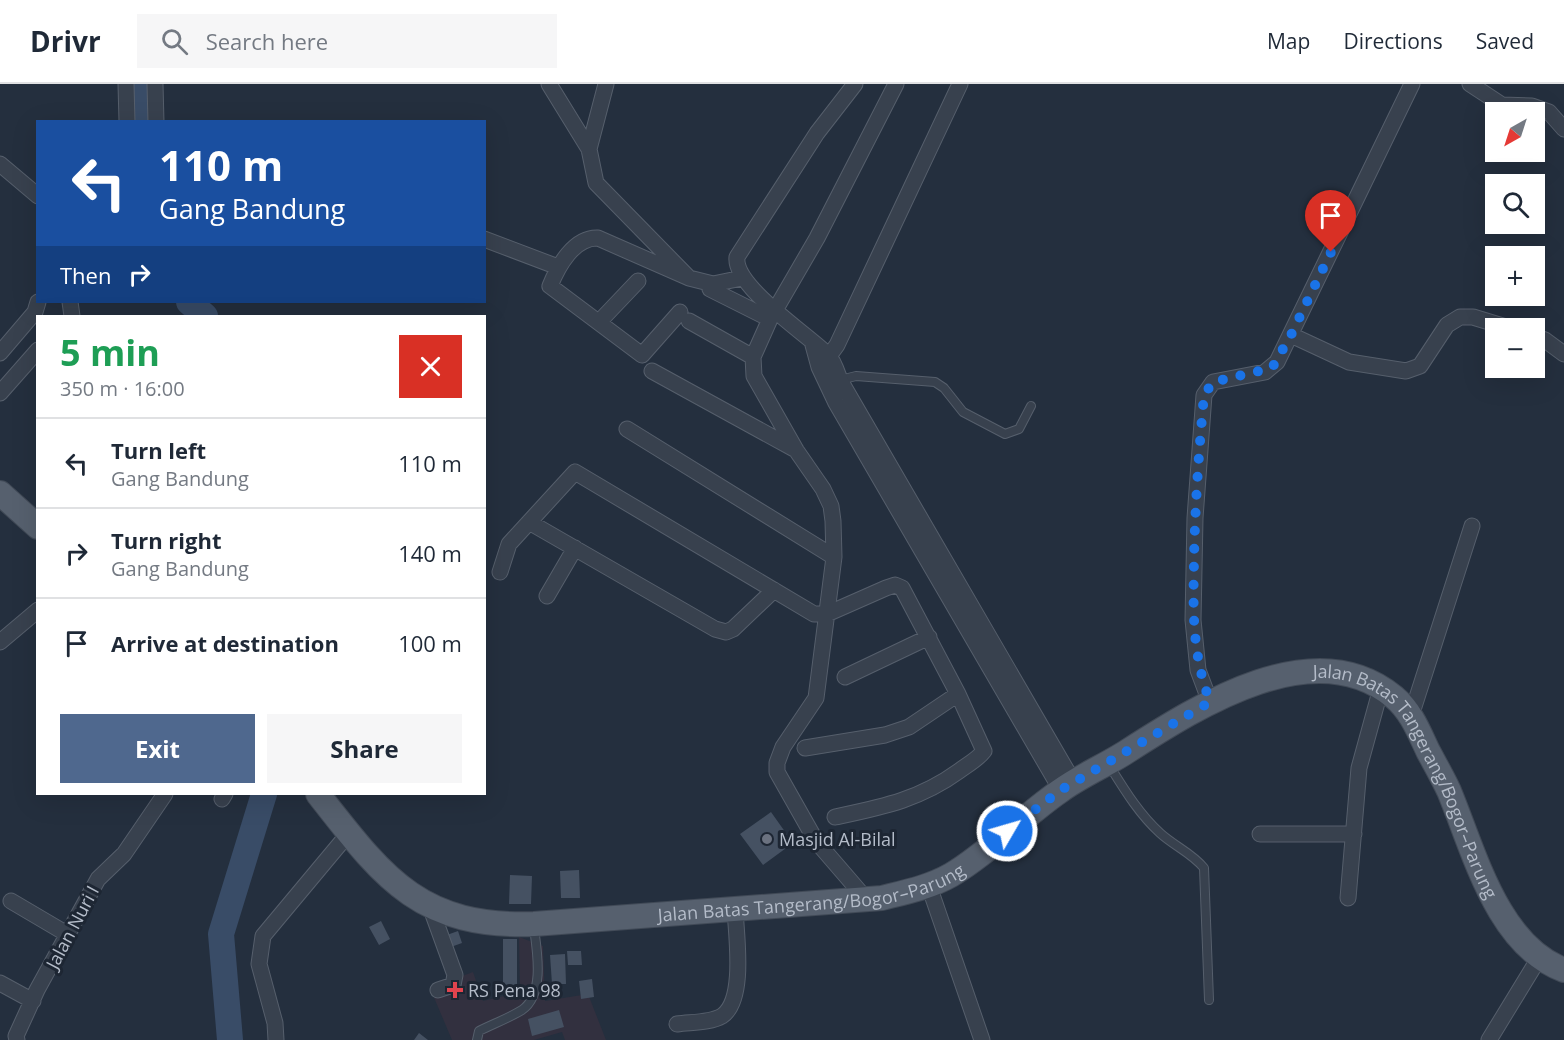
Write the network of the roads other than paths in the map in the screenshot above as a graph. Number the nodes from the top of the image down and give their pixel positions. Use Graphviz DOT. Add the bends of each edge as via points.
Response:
graph roads {
  1 [pos="126,84"];
  2 [pos="155,84"];
  3 [pos="549,84"];
  4 [pos="606,84"];
  5 [pos="855,84"];
  6 [pos="896,84"];
  7 [pos="960,84"];
  8 [pos="1412,84"];
  9 [pos="1470,84"];
  10 [pos="127,120"];
  11 [pos="156,120"];
  12 [pos="1564,129"];
  13 [pos="590,149"];
  14 [pos="0,164"];
  15 [pos="36,194"];
  16 [pos="486,240"];
  17 [pos="558,267"];
  18 [pos="689,278"];
  19 [pos="742,278"];
  20 [pos="638,281"];
  21 [pos="710,289"];
  22 [pos="37,311"];
  23 [pos="773,314"];
  24 [pos="1485,321"];
  25 [pos="599,322"];
  26 [pos="1291,335"];
  27 [pos="1545,340"];
  28 [pos="813,345"];
  29 [pos="36,352"];
  30 [pos="0,353"];
  31 [pos="1564,354"];
  32 [pos="829,356"];
  33 [pos="753,357"];
  34 [pos="652,371"];
  35 [pos="840,380"];
  36 [pos="0,393"];
  37 [pos="1031,406"];
  38 [pos="627,429"];
  39 [pos="796,450"];
  40 [pos="0,493"];
  41 [pos="530,522"];
  42 [pos="36,525"];
  43 [pos="1472,526"];
  44 [pos="575,549"];
  45 [pos="834,557"];
  46 [pos="500,572"];
  47 [pos="774,590"];
  48 [pos="548,596"];
  49 [pos="36,612"];
  50 [pos="827,614"];
  51 [pos="928,637"];
  52 [pos="0,642"];
  53 [pos="845,678"];
  54 [pos="1381,688"];
  55 [pos="958,694"];
  56 [pos="1210,702"];
  57 [pos="1411,716"];
  58 [pos="806,748"];
  59 [pos="1107,763"];
  60 [pos="1067,786"];
  61 [pos="164,795"];
  62 [pos="319,795"];
  63 [pos="835,817"];
  64 [pos="349,833"];
  65 [pos="1260,834"];
  66 [pos="1354,834"];
  67 [pos="929,886"];
  68 [pos="1348,898"];
  69 [pos="866,899"];
  70 [pos="10,901"];
  71 [pos="430,906"];
  72 [pos="735,909"];
  73 [pos="534,924"];
  74 [pos="67,934"];
  75 [pos="1539,958"];
  76 [pos="1564,970"];
  77 [pos="0,983"];
  78 [pos="438,990"];
  79 [pos="1209,1000"];
  80 [pos="33,1001"];
  81 [pos="677,1024"];
  82 [pos="17,1040"];
  83 [pos="276,1040"];
  84 [pos="477,1040"];
  85 [pos="982,1040"];
  86 [pos="1489,1040"];
  1 -- 10 [label="street"];
  2 -- 11 [label="street"];
  3 -- 13 [label="street"];
  4 -- 13 [label="street"];
  5 -- 19 [label="street" via="737,257"];
  6 -- 23 [label="street" via="818,238"];
  7 -- 32 [label="street"];
  8 -- 26 [label="street"];
  9 -- 12 [label="street" via="1502,105 1532,106 1550,112"];
  13 -- 18 [label="street" via="596,183"];
  14 -- 15 [label="street"];
  16 -- 17 [label="street"];
  17 -- 18 [label="street" via="589,237"];
  17 -- 25 [label="street" via="550,286"];
  18 -- 19 [label="street" via="712,284"];
  19 -- 23 [label="street"];
  20 -- 25 [label="street"];
  21 -- 23 [label="street"];
  22 -- 30 [label="street"];
  23 -- 28 [label="street"];
  23 -- 33 [label="street"];
  24 -- 26 [label="street" via="1461,317 1447,325 1420,366 1406,371 1349,362"];
  25 -- 33 [label="street" via="642,355 685,316"];
  26 -- 56 [label="street" via="1272,368 1213,382 1204,395 1193,620 1198,670"];
  27 -- 31 [label="street"];
  28 -- 32 [label="street"];
  28 -- 60 [label="street" via="836,402"];
  29 -- 36 [label="street"];
  32 -- 35 [label="street"];
  33 -- 39 [label="street" via="754,376"];
  34 -- 39 [label="street"];
  35 -- 37 [label="lane" via="866,376 935,382 963,412 1005,434 1019,429"];
  35 -- 60 [label="street"];
  38 -- 45 [label="street"];
  39 -- 45 [label="street" via="831,506"];
  40 -- 42 [label="main road"];
  41 -- 44 [label="street"];
  41 -- 46 [label="street" via="509,544"];
  41 -- 47 [label="street" via="575,472"];
  43 -- 57 [label="street"];
  44 -- 47 [label="street" via="726,632"];
  44 -- 48 [label="street"];
  45 -- 50 [label="street"];
  47 -- 50 [label="street" via="814,614"];
  49 -- 52 [label="street"];
  50 -- 51 [label="street" via="895,585 902,588"];
  50 -- 69 [label="street" via="816,698 783,747 777,772 816,841"];
  51 -- 53 [label="street"];
  51 -- 55 [label="street"];
  54 -- 56 [label="main road, Jalan Batas Tangerang/Bogor–Parung" via="1357,676 1299,674 1255,683"];
  54 -- 57 [label="main road, Jalan Batas Tangerang/Bogor–Parung"];
  54 -- 66 [label="street" via="1359,768"];
  55 -- 58 [label="street" via="909,727 885,735"];
  55 -- 63 [label="street" via="983,745 982,754 925,793 901,803"];
  56 -- 59 [label="main road, Jalan Batas Tangerang/Bogor–Parung"];
  57 -- 75 [label="main road, Jalan Batas Tangerang/Bogor–Parung" via="1496,901 1509,925"];
  59 -- 60 [label="main road, Jalan Batas Tangerang/Bogor–Parung"];
  59 -- 79 [label="lane" via="1161,835 1196,858 1204,868"];
  60 -- 67 [label="main road, Jalan Batas Tangerang/Bogor–Parung" via="953,873"];
  61 -- 74 [label="street, Jalan Nuri I" via="124,854 98,879"];
  62 -- 64 [label="main road, Jalan Batas Tangerang/Bogor–Parung"];
  64 -- 71 [label="main road, Jalan Batas Tangerang/Bogor–Parung" via="388,877"];
  64 -- 83 [label="street" via="263,936 259,964"];
  65 -- 66 [label="street"];
  66 -- 68 [label="street"];
  67 -- 69 [label="main road, Jalan Batas Tangerang/Bogor–Parung"];
  67 -- 85 [label="street"];
  69 -- 72 [label="main road, Jalan Batas Tangerang/Bogor–Parung"];
  70 -- 74 [label="street"];
  71 -- 73 [label="main road, Jalan Batas Tangerang/Bogor–Parung" via="474,921"];
  71 -- 78 [label="street" via="455,975 453,985"];
  72 -- 73 [label="main road, Jalan Batas Tangerang/Bogor–Parung"];
  72 -- 81 [label="street" via="737,990 732,1007 714,1019"];
  73 -- 84 [label="lane" via="538,957 532,998 522,1010 479,1031"];
  74 -- 80 [label="street, Jalan Nuri I"];
  75 -- 76 [label="main road, Jalan Batas Tangerang/Bogor–Parung"];
  75 -- 86 [label="street"];
  77 -- 80 [label="street"];
  80 -- 82 [label="street, Jalan Nuri I"];
}
